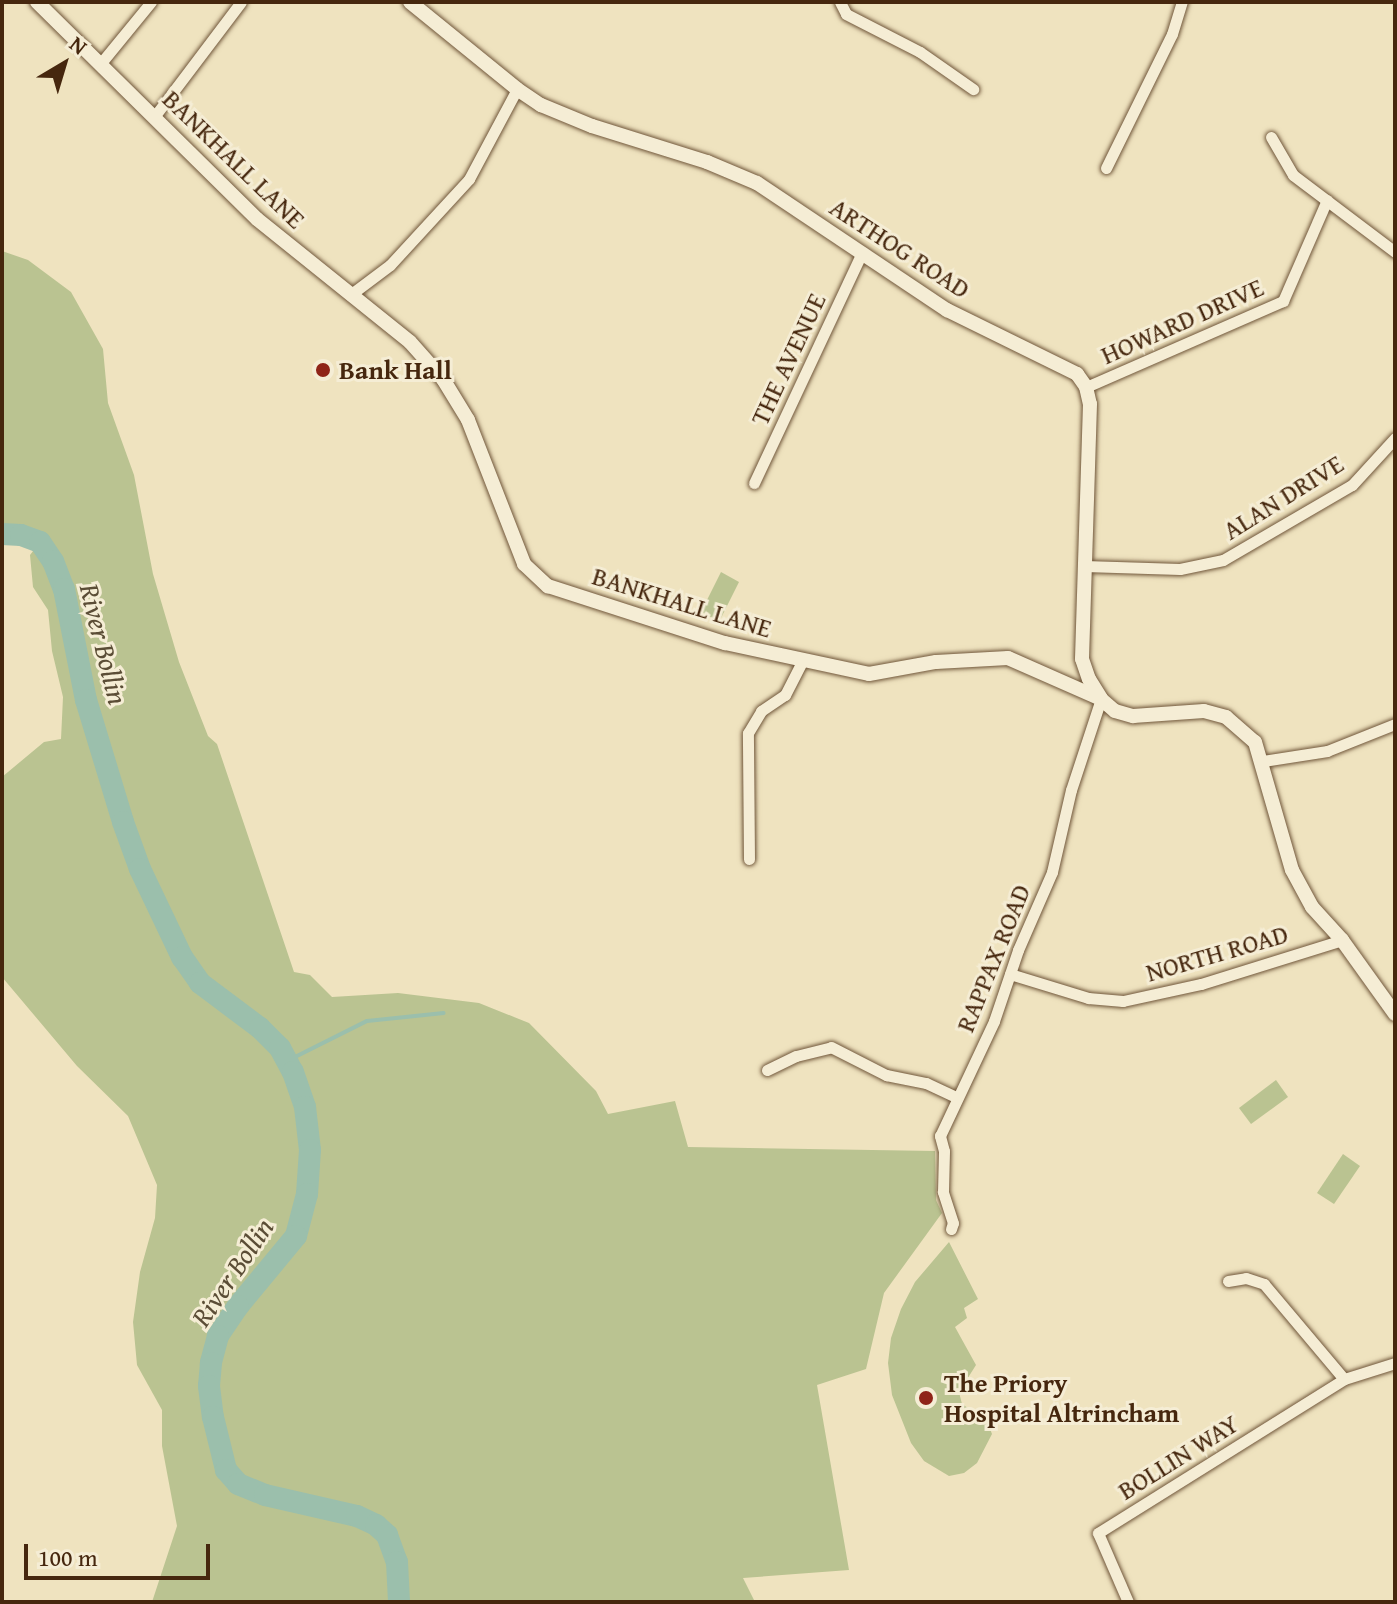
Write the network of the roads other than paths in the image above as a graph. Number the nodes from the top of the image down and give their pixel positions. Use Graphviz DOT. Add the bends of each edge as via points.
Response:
graph roads {
  1 [pos="37,2"];
  2 [pos="151,2"];
  3 [pos="241,2"];
  4 [pos="410,2"];
  5 [pos="840,2"];
  6 [pos="1182,2"];
  7 [pos="101,63"];
  8 [pos="517,89"];
  9 [pos="973,89"];
  10 [pos="154,117"];
  11 [pos="1271,137"];
  12 [pos="1106,168"];
  13 [pos="1327,200"];
  14 [pos="862,252"];
  15 [pos="1395,252"];
  16 [pos="350,295"];
  17 [pos="1086,387"];
  18 [pos="1395,438"];
  19 [pos="754,483"];
  20 [pos="1084,566"];
  21 [pos="802,661"];
  22 [pos="1101,699"];
  23 [pos="1395,724"];
  24 [pos="1263,761"];
  25 [pos="749,859"];
  26 [pos="1342,940"];
  27 [pos="1010,974"];
  28 [pos="1395,1014"];
  29 [pos="767,1070"];
  30 [pos="956,1097"];
  31 [pos="951,1229"];
  32 [pos="1228,1281"];
  33 [pos="1395,1363"];
  34 [pos="1344,1379"];
  35 [pos="1128,1602"];
  1 -- 7 [label="street, BANKHALL LANE"];
  2 -- 7 [label="street"];
  3 -- 10 [label="street"];
  4 -- 8 [label="street, ARTHOG ROAD"];
  5 -- 9 [label="street" via="846,14 920,52"];
  6 -- 12 [label="street" via="1172,34"];
  7 -- 10 [label="street, BANKHALL LANE"];
  8 -- 14 [label="street, ARTHOG ROAD" via="592,126 735,172"];
  8 -- 16 [label="street" via="469,179 390,265"];
  10 -- 16 [label="street, BANKHALL LANE" via="257,219"];
  11 -- 13 [label="street" via="1293,175"];
  13 -- 15 [label="street"];
  13 -- 17 [label="street, HOWARD DRIVE" via="1283,301"];
  14 -- 17 [label="street, ARTHOG ROAD" via="947,310 1077,374"];
  14 -- 19 [label="street, THE AVENUE"];
  16 -- 21 [label="street, BANKHALL LANE" via="410,342 443,379 468,420 524,564 548,586 725,643"];
  17 -- 20 [label="street" via="1090,404"];
  18 -- 20 [label="street, ALAN DRIVE" via="1352,485 1223,560 1180,569"];
  20 -- 22 [label="street" via="1082,659"];
  21 -- 22 [label="street, BANKHALL LANE" via="869,674 936,662 1008,658"];
  21 -- 25 [label="street" via="785,695 761,711 748,733"];
  22 -- 24 [label="street, BANKHALL LANE" via="1115,711 1133,716 1204,711 1226,717 1255,742"];
  22 -- 27 [label="street, RAPPAX ROAD" via="1071,790 1052,872"];
  23 -- 24 [label="street" via="1327,751"];
  24 -- 26 [label="street, BANKHALL LANE" via="1292,870 1312,907"];
  26 -- 27 [label="street, NORTH ROAD" via="1201,984 1123,1001 1088,998"];
  26 -- 28 [label="street, BANKHALL LANE"];
  27 -- 30 [label="street, RAPPAX ROAD" via="994,1021"];
  29 -- 30 [label="street" via="831,1047 886,1075 926,1083"];
  30 -- 31 [label="street, RAPPAX ROAD" via="940,1136"];
  32 -- 34 [label="street" via="1253,1279 1274,1293"];
  33 -- 34 [label="street, BOLLIN WAY"];
  34 -- 35 [label="street, BOLLIN WAY" via="1098,1533"];
}
